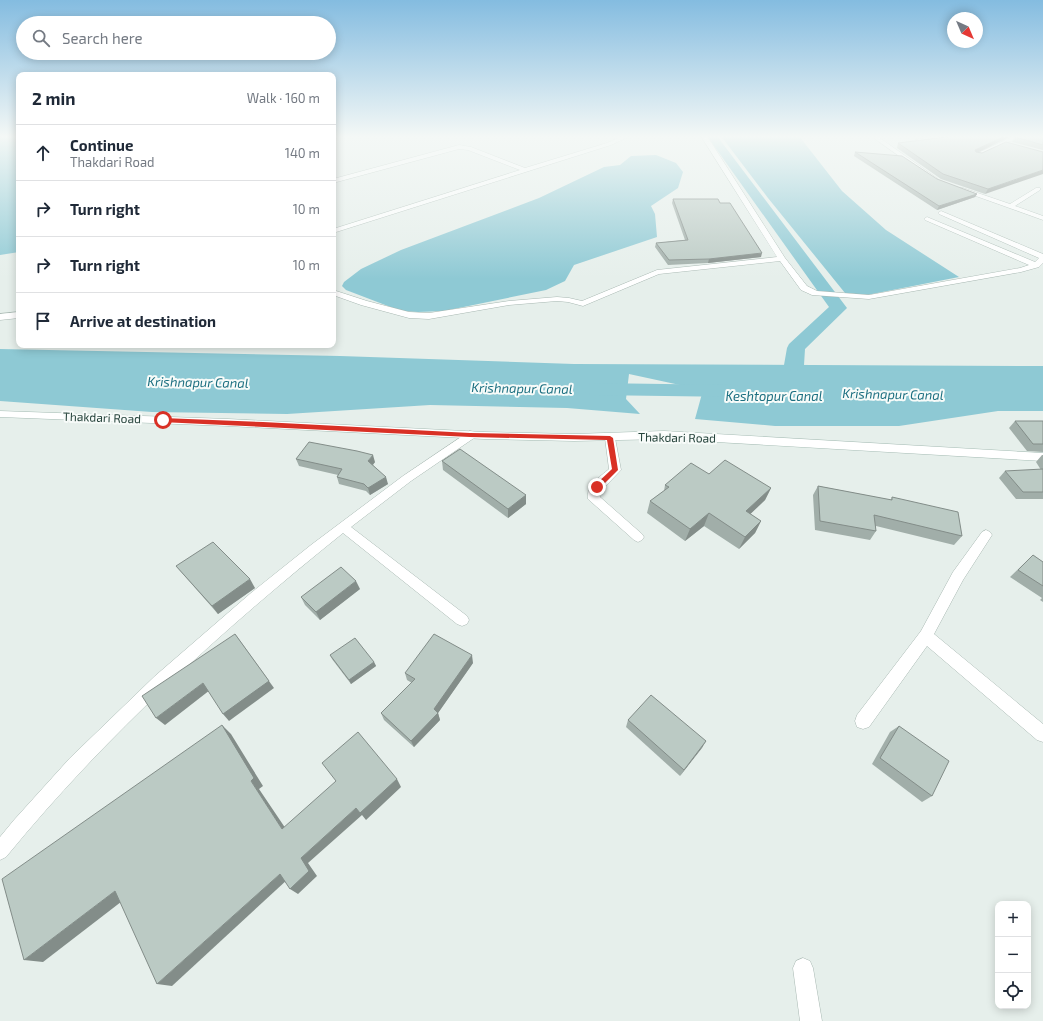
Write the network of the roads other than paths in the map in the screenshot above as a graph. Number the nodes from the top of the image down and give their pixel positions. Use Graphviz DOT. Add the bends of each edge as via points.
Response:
graph roads {
  1 [pos="481,184"];
  2 [pos="734,184"];
  3 [pos="953,186"];
  4 [pos="1038,190"];
  5 [pos="1011,206"];
  6 [pos="941,213"];
  7 [pos="1043,218"];
  8 [pos="927,219"];
  9 [pos="336,230"];
  10 [pos="1043,258"];
  11 [pos="782,259"];
  12 [pos="1036,265"];
  13 [pos="336,293"];
  14 [pos="16,315"];
  15 [pos="0,317"];
  16 [pos="0,414"];
  17 [pos="470,435"];
  18 [pos="610,438"];
  19 [pos="1043,457"];
  20 [pos="343,527"];
  21 [pos="986,535"];
  22 [pos="638,537"];
  23 [pos="462,620"];
  24 [pos="926,636"];
  25 [pos="863,721"];
  26 [pos="1043,734"];
  27 [pos="0,851"];
  28 [pos="803,968"];
  29 [pos="811,1021"];
  1 -- 9 [label="street"];
  2 -- 11 [label="street"];
  3 -- 5 [label="street"];
  4 -- 5 [label="street"];
  5 -- 7 [label="street"];
  6 -- 10 [label="street"];
  8 -- 12 [label="street"];
  10 -- 12 [label="street"];
  11 -- 12 [label="street" via="804,288 815,293 868,297 1021,270"];
  11 -- 13 [label="street" via="657,272 583,304 557,299 509,303 429,316 364,303"];
  14 -- 15 [label="street"];
  16 -- 17 [label="street, Thakdari Road"];
  17 -- 18 [label="street, Thakdari Road"];
  17 -- 20 [label="street"];
  18 -- 19 [label="street, Thakdari Road" via="664,435"];
  18 -- 22 [label="street" via="615,470 593,492 594,499"];
  20 -- 23 [label="street"];
  20 -- 27 [label="street" via="261,593 156,684 56,785"];
  21 -- 24 [label="street" via="958,576"];
  24 -- 25 [label="street"];
  24 -- 26 [label="street"];
  28 -- 29 [label="street"];
}
